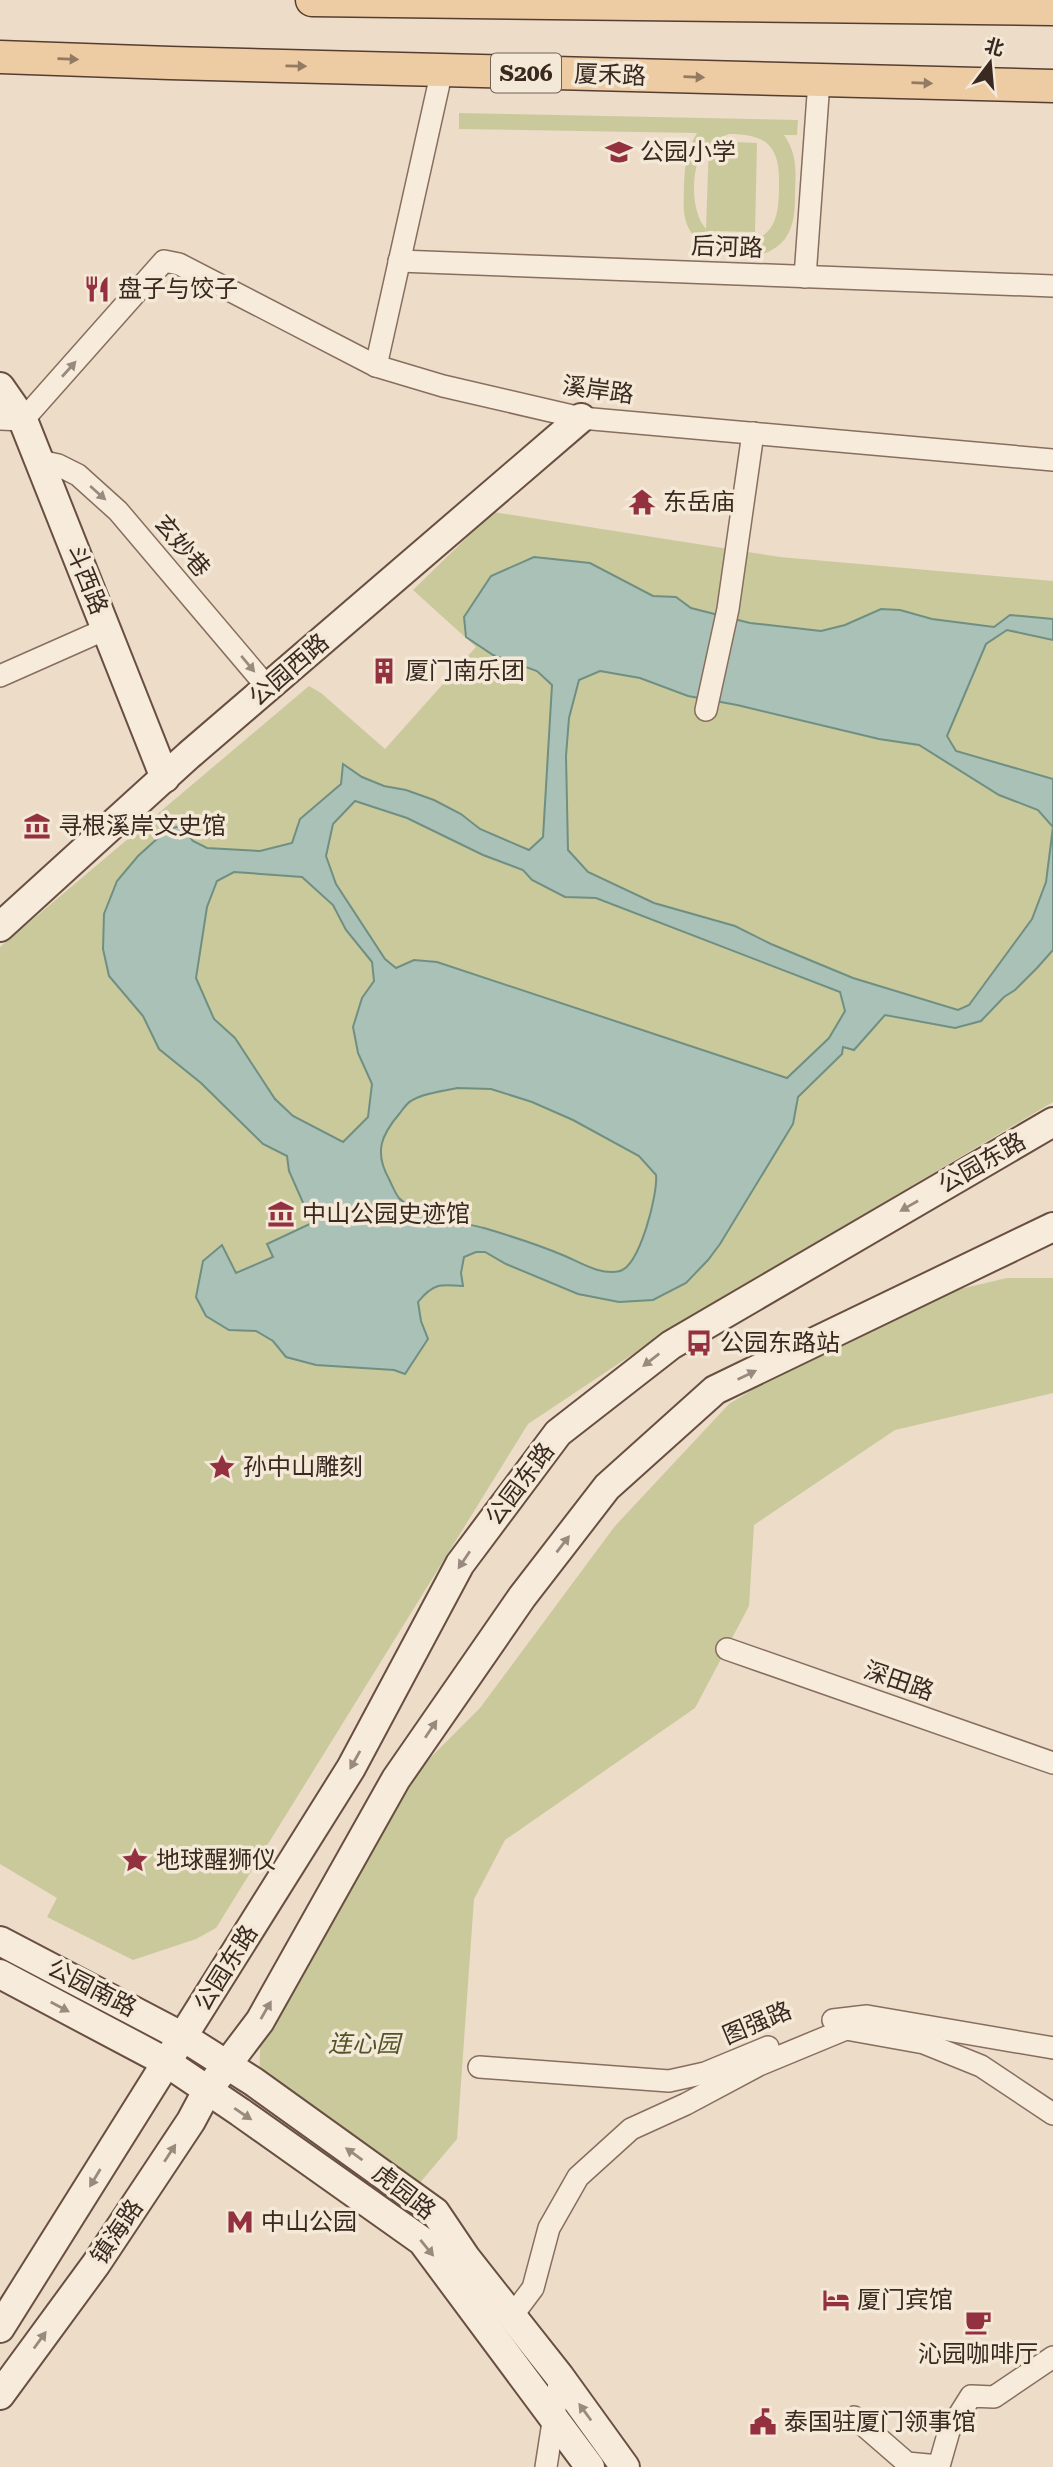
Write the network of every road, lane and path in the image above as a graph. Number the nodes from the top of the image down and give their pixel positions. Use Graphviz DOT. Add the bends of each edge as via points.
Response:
graph roads {
  1 [pos="312,0"];
  2 [pos="961,4"];
  3 [pos="1053,9"];
  4 [pos="0,57"];
  5 [pos="442,71"];
  6 [pos="819,80"];
  7 [pos="1053,86"];
  8 [pos="399,261"];
  9 [pos="805,277"];
  10 [pos="1053,286"];
  11 [pos="376,366"];
  12 [pos="0,387"];
  13 [pos="581,418"];
  14 [pos="12,419"];
  15 [pos="753,433"];
  16 [pos="1053,460"];
  17 [pos="40,461"];
  18 [pos="106,629"];
  19 [pos="0,676"];
  20 [pos="268,688"];
  21 [pos="706,709"];
  22 [pos="165,778"];
  23 [pos="0,927"];
  24 [pos="1053,1122"];
  25 [pos="1053,1227"];
  26 [pos="727,1649"];
  27 [pos="1053,1763"];
  28 [pos="0,1941"];
  29 [pos="0,1974"];
  30 [pos="183,2037"];
  31 [pos="1053,2048"];
  32 [pos="166,2063"];
  33 [pos="226,2065"];
  34 [pos="479,2067"];
  35 [pos="207,2091"];
  36 [pos="1053,2113"];
  37 [pos="512,2316"];
  38 [pos="0,2328"];
  39 [pos="1053,2357"];
  40 [pos="560,2377"];
  41 [pos="0,2395"];
  42 [pos="553,2416"];
  43 [pos="854,2417"];
  44 [pos="546,2467"];
  45 [pos="590,2467"];
  46 [pos="625,2467"];
  1 -- 2 [label="main road"];
  2 -- 3 [label="main road"];
  4 -- 5 [label="main road, 厦禾路 / S206, one-way"];
  5 -- 6 [label="main road, 厦禾路 / S206, one-way"];
  5 -- 8 [label="street"];
  6 -- 7 [label="main road, 厦禾路 / S206, one-way"];
  6 -- 9 [label="street"];
  8 -- 9 [label="street, 后河路"];
  8 -- 11 [label="street"];
  9 -- 10 [label="street, 后河路"];
  11 -- 13 [label="street, 溪岸路"];
  14 -- 11 [label="street, 溪岸路, one-way" via="164,261 179,264"];
  12 -- 14 [label="main road, 斗西路"];
  13 -- 15 [label="street, 溪岸路"];
  13 -- 20 [label="main road, 公园西路"];
  14 -- 17 [label="main road, 斗西路"];
  15 -- 16 [label="street, 溪岸路"];
  15 -- 21 [label="street" via="728,609"];
  17 -- 18 [label="main road, 斗西路"];
  17 -- 20 [label="street, 玄妙巷, one-way" via="78,475 118,511"];
  18 -- 19 [label="street"];
  18 -- 22 [label="main road, 斗西路"];
  20 -- 22 [label="main road, 公园西路"];
  22 -- 23 [label="main road, 公园西路"];
  24 -- 30 [label="main road, 公园东路, one-way" via="671,1345 558,1433 460,1564 351,1768"];
  33 -- 25 [label="main road, one-way" via="260,2021 397,1779 522,1597 607,1487 715,1390"];
  26 -- 27 [label="street, 深田路"];
  28 -- 30 [label="main road, 公园南路"];
  29 -- 32 [label="main road, 公园南路, one-way"];
  30 -- 32 [label="main road, 镇海路"];
  30 -- 33 [label="main road, 虎园路"];
  31 -- 34 [label="street, 图强路" via="867,2016 829,2021 705,2073 669,2081"];
  32 -- 35 [label="main road, 虎园路"];
  32 -- 38 [label="main road, 镇海路, one-way"];
  33 -- 35 [label="main road, 镇海路"];
  37 -- 33 [label="main road, 虎园路, one-way" via="435,2212"];
  41 -- 35 [label="main road, 镇海路, one-way" via="96,2264"];
  35 -- 42 [label="main road, 虎园路, one-way" via="422,2241"];
  36 -- 37 [label="street" via="981,2066 924,2043 846,2029 759,2065 631,2129 578,2177 549,2228 533,2288"];
  37 -- 40 [label="main road, 虎园路"];
  39 -- 43 [label="street" via="994,2397 971,2396 949,2431 939,2466 907,2463"];
  40 -- 42 [label="street"];
  46 -- 40 [label="main road, 虎园路, one-way"];
  42 -- 44 [label="street"];
  42 -- 45 [label="main road, 虎园路"];
}
